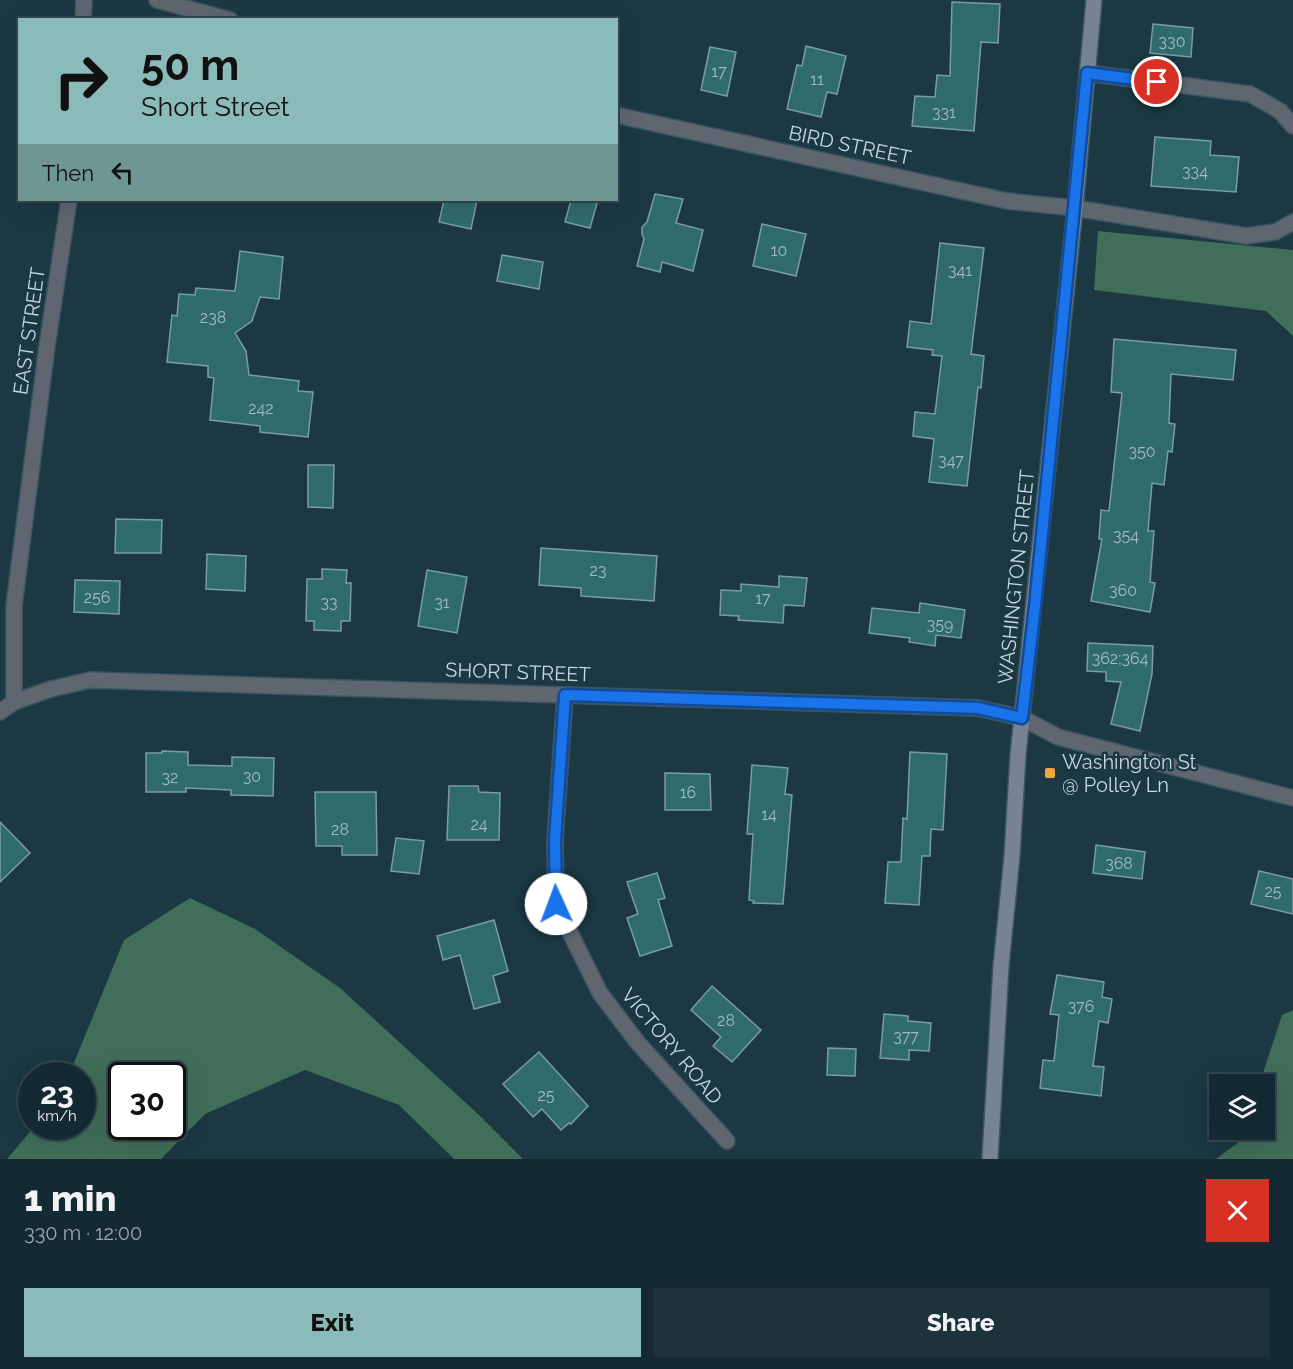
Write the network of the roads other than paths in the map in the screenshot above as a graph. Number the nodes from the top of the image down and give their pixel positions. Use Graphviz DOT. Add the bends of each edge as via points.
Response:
graph roads {
  1 [pos="84,0"];
  2 [pos="157,0"];
  3 [pos="1094,0"];
  4 [pos="83,18"];
  5 [pos="223,18"];
  6 [pos="1087,73"];
  7 [pos="618,115"];
  8 [pos="1293,126"];
  9 [pos="69,201"];
  10 [pos="1075,208"];
  11 [pos="1293,222"];
  12 [pos="565,695"];
  13 [pos="14,702"];
  14 [pos="0,712"];
  15 [pos="1022,718"];
  16 [pos="1293,798"];
  17 [pos="727,1141"];
  18 [pos="990,1159"];
  1 -- 4 [label="street"];
  2 -- 5 [label="street"];
  3 -- 6 [label="main road, WASHINGTON STREET"];
  6 -- 8 [label="street" via="1250,94 1280,111"];
  6 -- 10 [label="main road, WASHINGTON STREET"];
  7 -- 10 [label="street, BIRD STREET" via="1007,201"];
  9 -- 13 [label="street, EAST STREET" via="14,606"];
  10 -- 11 [label="street, BIRD STREET" via="1246,236 1275,232"];
  10 -- 15 [label="main road, WASHINGTON STREET"];
  12 -- 13 [label="street, SHORT STREET" via="90,680"];
  12 -- 15 [label="street, SHORT STREET" via="978,708"];
  12 -- 17 [label="street, VICTORY ROAD" via="555,840 556,904 600,993 638,1043"];
  13 -- 14 [label="street"];
  15 -- 16 [label="street, SHORT STREET" via="1058,737"];
  15 -- 18 [label="main road, WASHINGTON STREET"];
}
